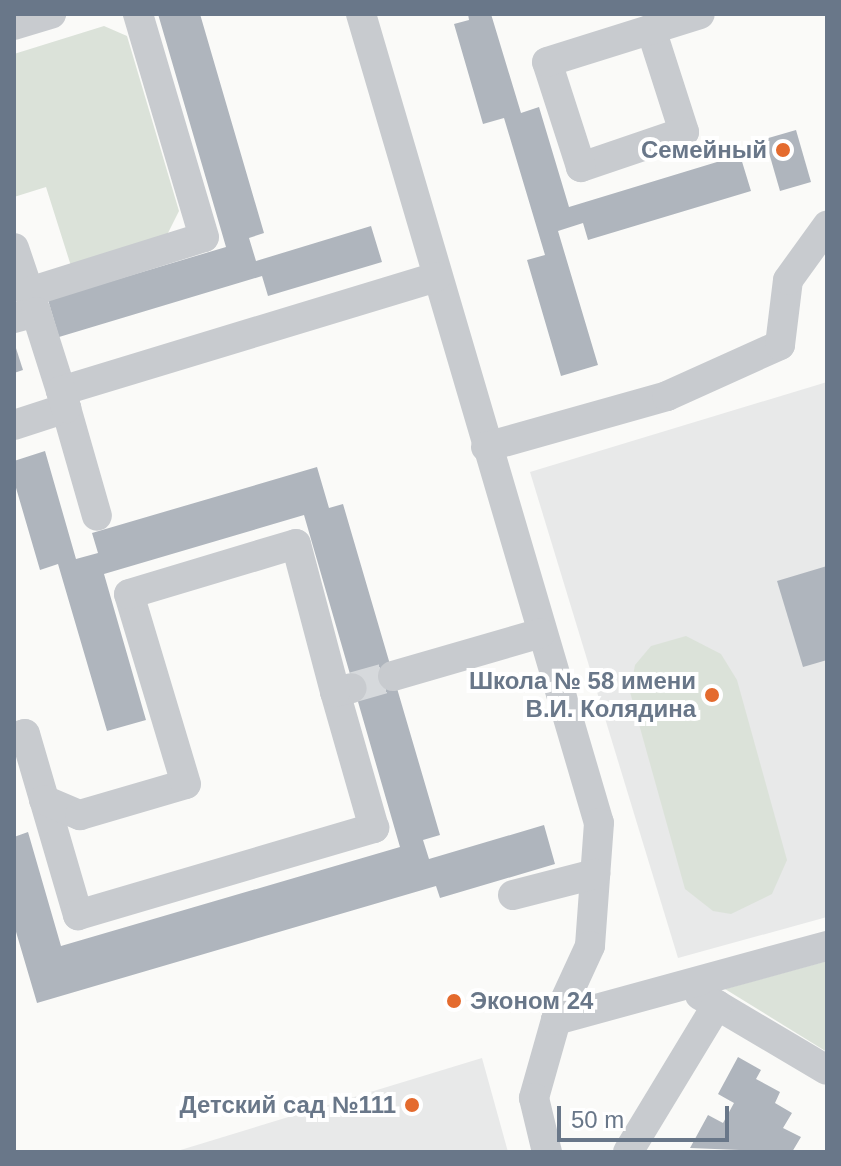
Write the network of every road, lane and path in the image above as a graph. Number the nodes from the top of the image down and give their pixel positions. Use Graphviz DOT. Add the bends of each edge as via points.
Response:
graph roads {
  1 [pos="51,14"];
  2 [pos="138,14"];
  3 [pos="361,14"];
  4 [pos="700,14"];
  5 [pos="14,25"];
  6 [pos="651,29"];
  7 [pos="827,226"];
  8 [pos="14,248"];
  9 [pos="436,277"];
  10 [pos="26,307"];
  11 [pos="64,400"];
  12 [pos="14,425"];
  13 [pos="486,447"];
  14 [pos="97,516"];
  15 [pos="541,633"];
  16 [pos="393,676"];
  17 [pos="15,732"];
  18 [pos="44,800"];
  19 [pos="595,874"];
  20 [pos="513,895"];
  21 [pos="827,946"];
  22 [pos="681,983"];
  23 [pos="717,1005"];
  24 [pos="556,1020"];
  25 [pos="827,1070"];
  26 [pos="547,1152"];
  27 [pos="628,1152"];
  1 -- 5 [label="street"];
  2 -- 10 [label="street" via="204,237"];
  3 -- 9 [label="street"];
  4 -- 6 [label="street"];
  6 -- 6 [label="street" via="684,132 581,167 547,62"];
  7 -- 13 [label="street" via="788,280 780,345 667,396"];
  8 -- 10 [label="street"];
  9 -- 11 [label="street"];
  9 -- 13 [label="street"];
  10 -- 11 [label="street"];
  11 -- 12 [label="street"];
  11 -- 14 [label="street"];
  13 -- 15 [label="street"];
  15 -- 16 [label="street"];
  15 -- 19 [label="street" via="599,823"];
  17 -- 18 [label="street" via="25,734"];
  18 -- 18 [label="street" via="80,815 186,784 129,594 296,544 345,690 374,828 78,915"];
  19 -- 20 [label="street"];
  19 -- 24 [label="street" via="590,946"];
  21 -- 22 [label="street"];
  22 -- 23 [label="street"];
  22 -- 24 [label="street"];
  23 -- 25 [label="street"];
  23 -- 27 [label="street"];
  24 -- 26 [label="street" via="534,1098"];
}
